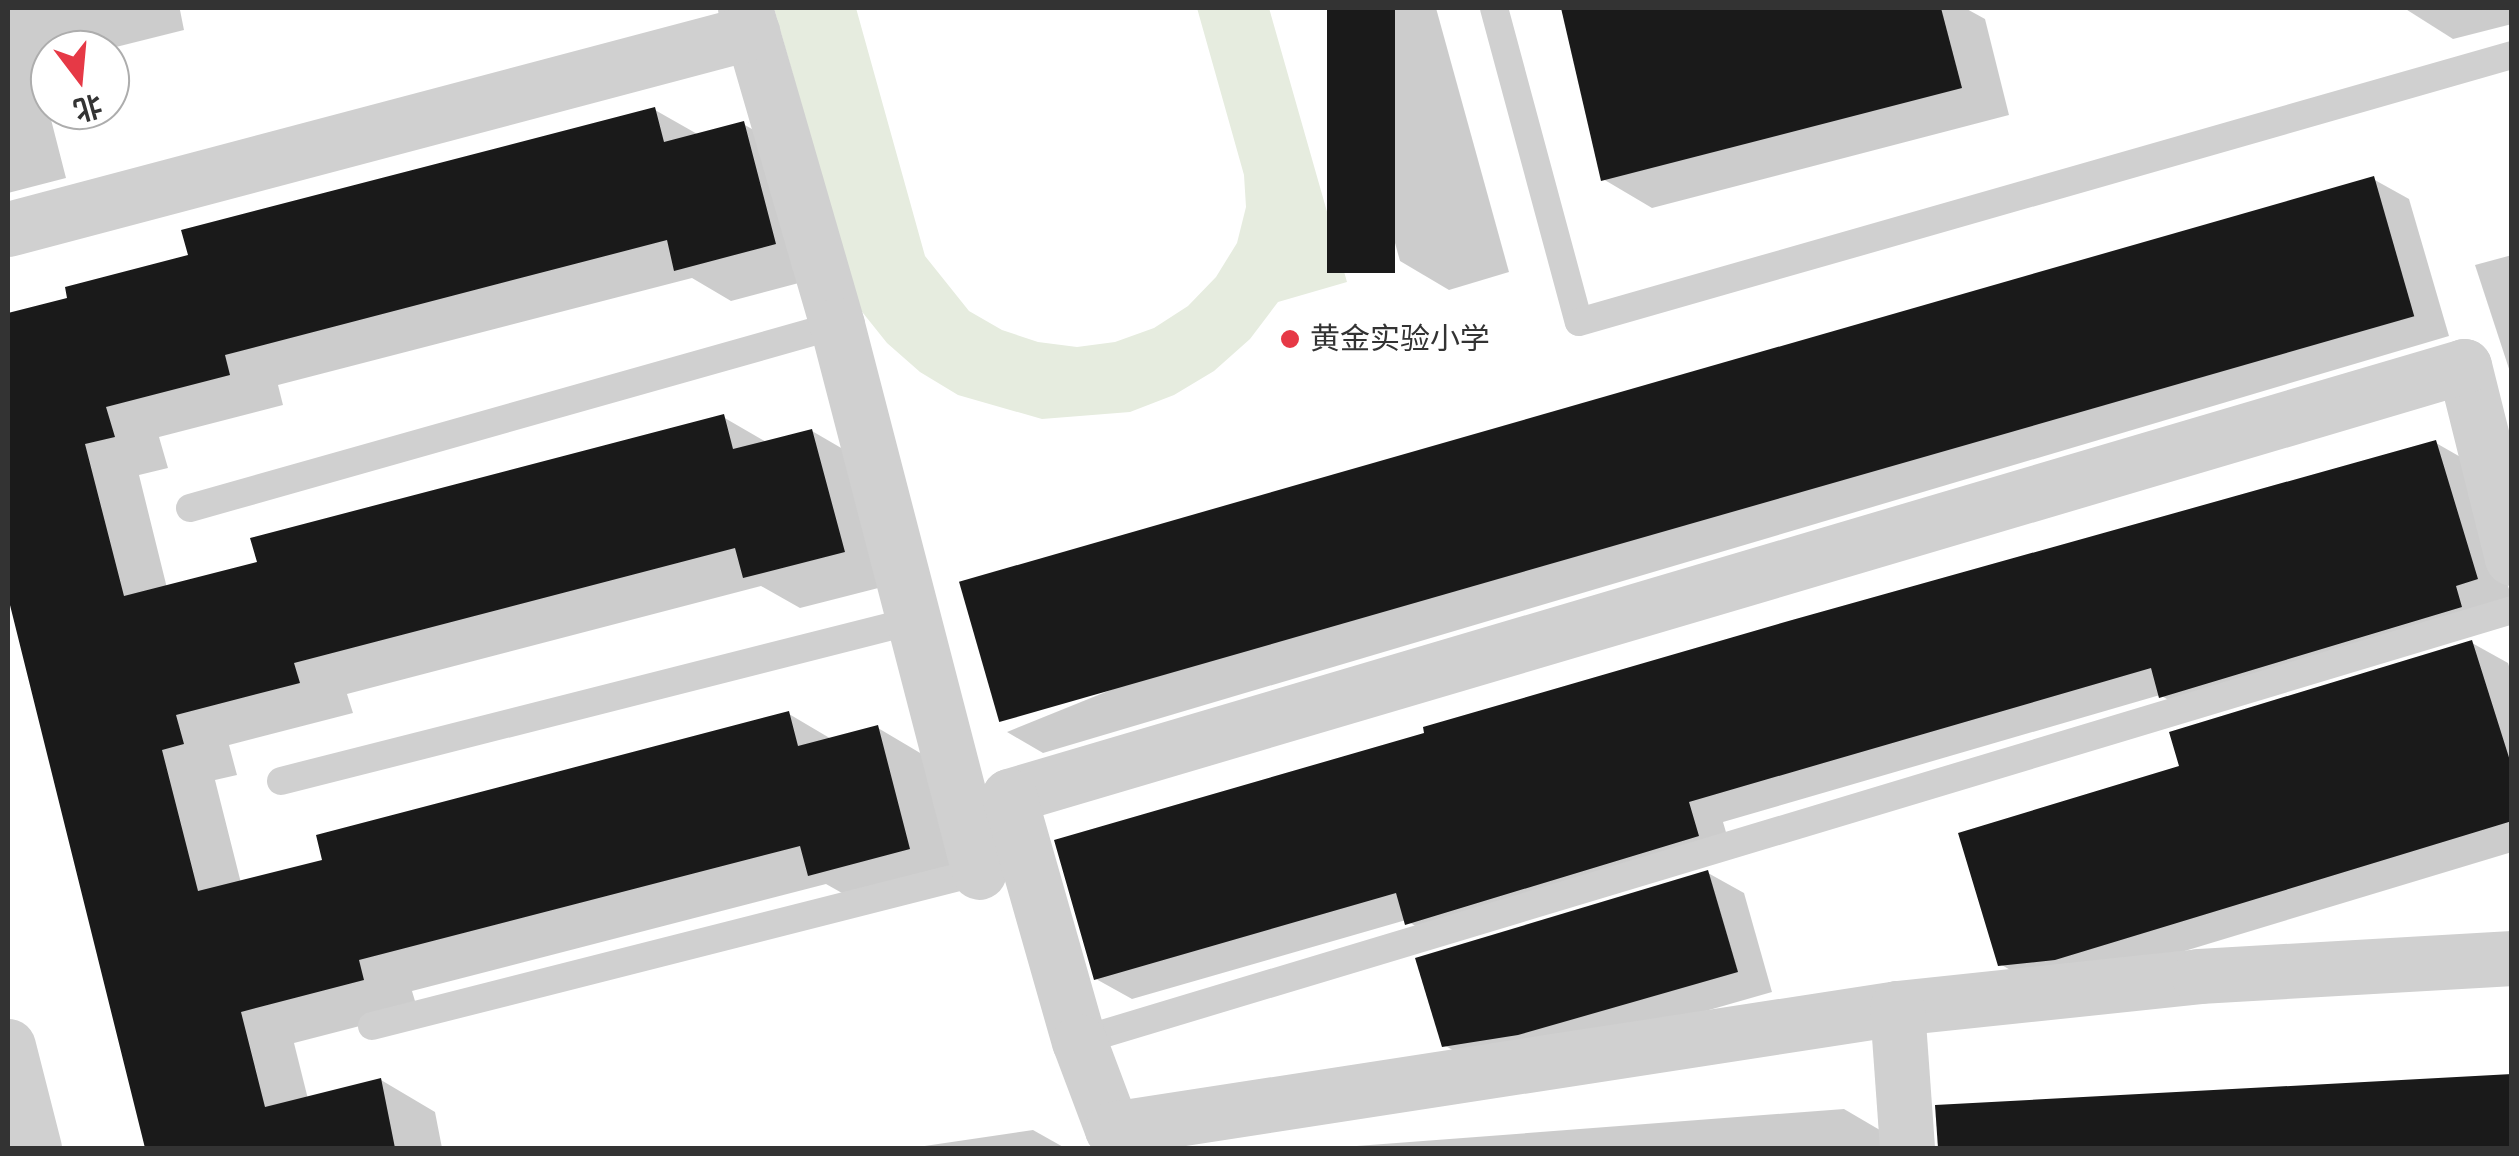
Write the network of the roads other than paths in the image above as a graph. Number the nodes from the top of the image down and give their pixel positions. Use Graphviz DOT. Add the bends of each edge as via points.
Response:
graph roads {
  1 [pos="1494,8"];
  2 [pos="748,20"];
  3 [pos="2512,55"];
  4 [pos="8,228"];
  5 [pos="837,324"];
  6 [pos="190,508"];
  7 [pos="2512,558"];
  8 [pos="2512,610"];
  9 [pos="912,621"];
  10 [pos="281,780"];
  11 [pos="980,872"];
  12 [pos="2512,958"];
  13 [pos="1897,1008"];
  14 [pos="372,1026"];
  15 [pos="1079,1041"];
  16 [pos="8,1046"];
  17 [pos="34,1148"];
  18 [pos="1907,1148"];
  1 -- 3 [label="lane" via="1579,322"];
  2 -- 4 [label="street"];
  2 -- 5 [label="street"];
  5 -- 6 [label="lane"];
  5 -- 9 [label="street"];
  7 -- 15 [label="street" via="2464,366 1009,796"];
  8 -- 15 [label="lane"];
  9 -- 10 [label="lane"];
  9 -- 11 [label="street"];
  11 -- 14 [label="lane"];
  12 -- 13 [label="street" via="2199,976"];
  13 -- 15 [label="street" via="1112,1128"];
  13 -- 18 [label="street"];
  16 -- 17 [label="street"];
}
